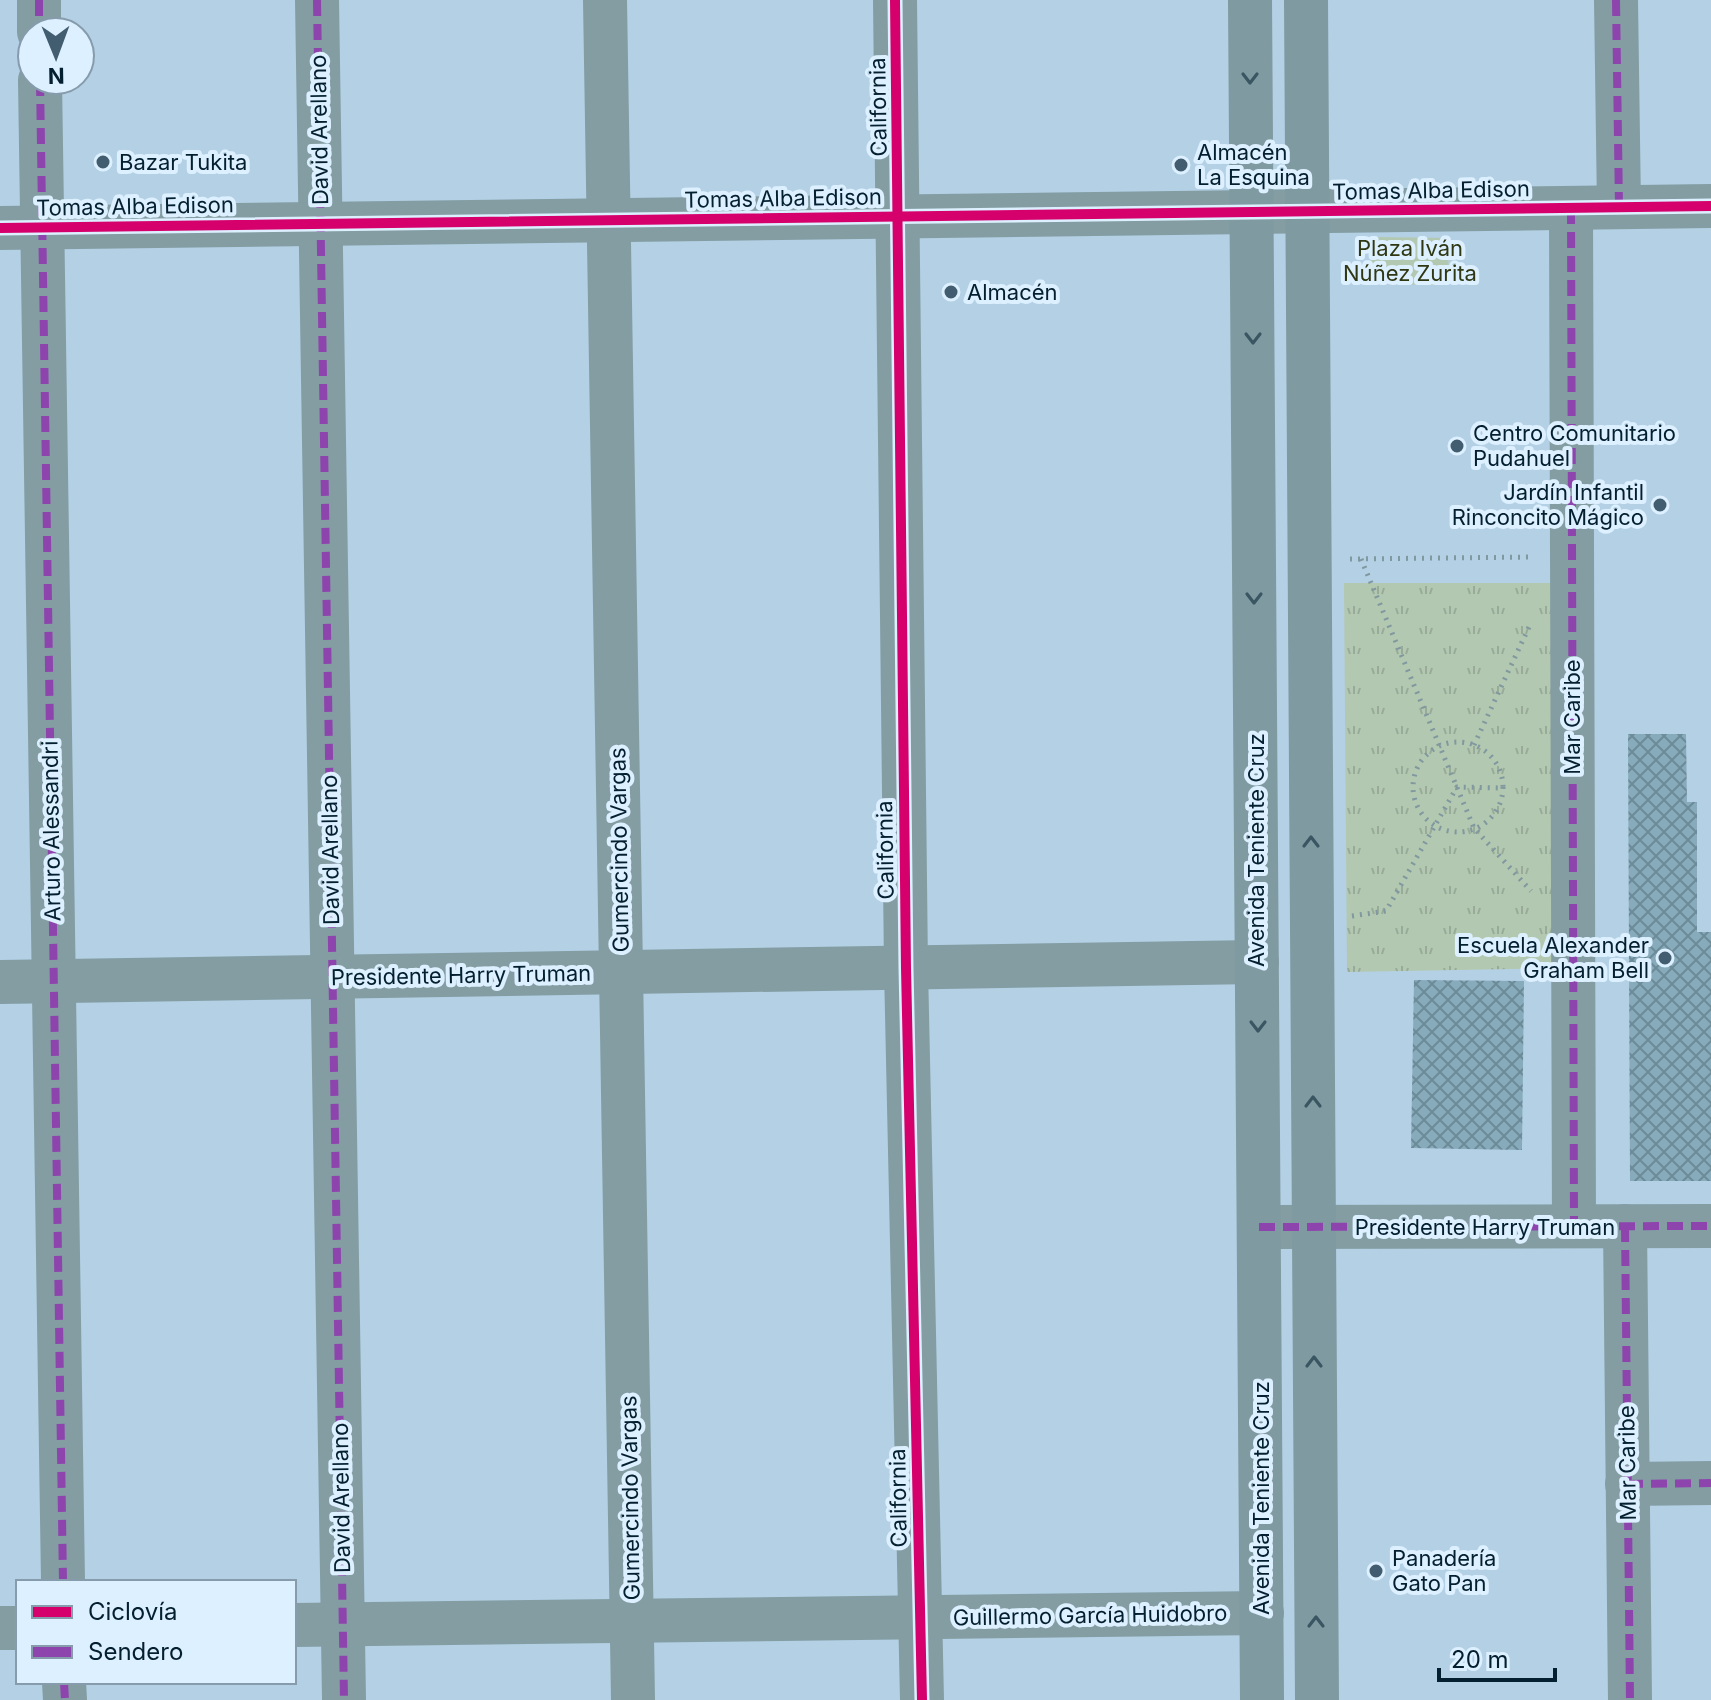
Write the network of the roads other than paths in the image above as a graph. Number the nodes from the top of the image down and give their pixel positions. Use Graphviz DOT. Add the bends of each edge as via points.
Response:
graph roads {
  1 [pos="317,0"];
  2 [pos="605,0"];
  3 [pos="895,0"];
  4 [pos="1250,0"];
  5 [pos="1306,0"];
  6 [pos="1616,0"];
  7 [pos="38,96"];
  8 [pos="1711,206"];
  9 [pos="1619,207"];
  10 [pos="1571,208"];
  11 [pos="1307,211"];
  12 [pos="1252,212"];
  13 [pos="900,216"];
  14 [pos="609,220"];
  15 [pos="320,224"];
  16 [pos="21,228"];
  17 [pos="1257,962"];
  18 [pos="906,968"];
  19 [pos="621,972"];
  20 [pos="332,977"];
  21 [pos="54,981"];
  22 [pos="0,982"];
  23 [pos="1574,1226"];
  24 [pos="1625,1226"];
  25 [pos="1711,1226"];
  26 [pos="1259,1227"];
  27 [pos="1314,1227"];
  28 [pos="1711,1483"];
  29 [pos="1627,1484"];
  30 [pos="63,1580"];
  31 [pos="1262,1613"];
  32 [pos="921,1617"];
  33 [pos="632,1621"];
  34 [pos="296,1625"];
  35 [pos="343,1625"];
  36 [pos="344,1700"];
  37 [pos="633,1700"];
  38 [pos="922,1700"];
  39 [pos="1262,1700"];
  40 [pos="1317,1700"];
  41 [pos="1630,1700"];
  1 -- 15 [label="street, David Arellano"];
  2 -- 14 [label="street, Gumercindo Vargas"];
  3 -- 13 [label="street, California"];
  4 -- 12 [label="main road, Avenida Teniente Cruz, one-way"];
  5 -- 11 [label="main road"];
  6 -- 9 [label="street"];
  7 -- 16 [label="street, Arturo Alessandri"];
  8 -- 9 [label="street, Tomas Alba Edison"];
  9 -- 10 [label="street, Tomas Alba Edison"];
  10 -- 11 [label="street, Tomas Alba Edison"];
  10 -- 23 [label="street, Mar Caribe"];
  11 -- 12 [label="street, Tomas Alba Edison"];
  27 -- 11 [label="main road, one-way"];
  12 -- 13 [label="street, Tomas Alba Edison"];
  12 -- 17 [label="main road, Avenida Teniente Cruz, one-way"];
  13 -- 14 [label="street, Tomas Alba Edison"];
  13 -- 18 [label="street, California"];
  14 -- 15 [label="street, Tomas Alba Edison"];
  14 -- 19 [label="street, Gumercindo Vargas"];
  15 -- 16 [label="street, Tomas Alba Edison"];
  15 -- 20 [label="street, David Arellano"];
  16 -- 21 [label="street, Arturo Alessandri"];
  17 -- 18 [label="street, Presidente Harry Truman"];
  17 -- 26 [label="main road, Avenida Teniente Cruz, one-way"];
  18 -- 19 [label="street, Presidente Harry Truman"];
  18 -- 32 [label="street, California"];
  19 -- 20 [label="street, Presidente Harry Truman"];
  19 -- 33 [label="street, Gumercindo Vargas"];
  20 -- 21 [label="street, Presidente Harry Truman"];
  20 -- 35 [label="street, David Arellano"];
  21 -- 22 [label="street, Presidente Harry Truman"];
  21 -- 30 [label="street, Arturo Alessandri"];
  23 -- 24 [label="street, Presidente Harry Truman"];
  23 -- 27 [label="street, Presidente Harry Truman"];
  24 -- 25 [label="street, Presidente Harry Truman"];
  24 -- 29 [label="street, Mar Caribe"];
  26 -- 27 [label="street, Presidente Harry Truman"];
  26 -- 31 [label="main road, Avenida Teniente Cruz"];
  40 -- 27 [label="main road, one-way"];
  28 -- 29 [label="street"];
  29 -- 41 [label="street, Mar Caribe"];
  31 -- 32 [label="street, Guillermo García Huidobro"];
  31 -- 39 [label="main road, Avenida Teniente Cruz"];
  32 -- 33 [label="street, Guillermo García Huidobro"];
  32 -- 38 [label="street, California"];
  33 -- 35 [label="street, Guillermo García Huidobro"];
  33 -- 37 [label="street, Gumercindo Vargas"];
  34 -- 35 [label="street, Guillermo García Huidobro"];
  35 -- 36 [label="street, David Arellano"];
}
